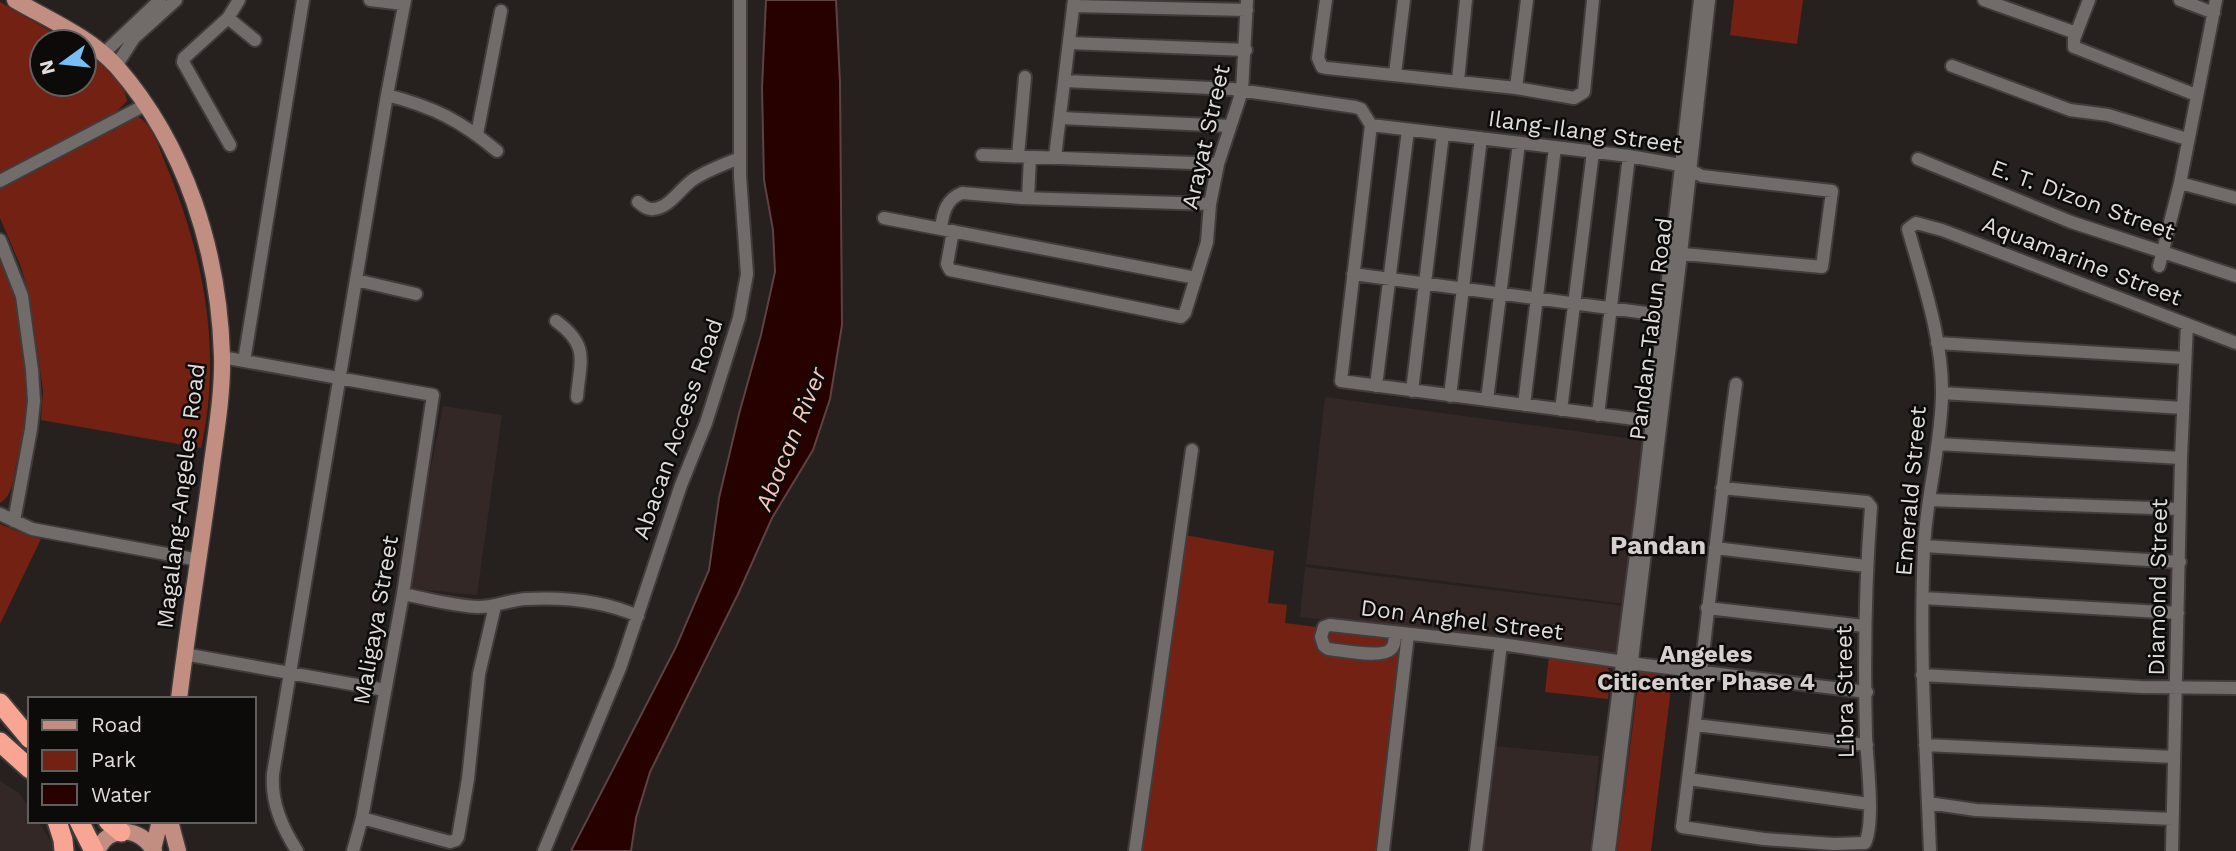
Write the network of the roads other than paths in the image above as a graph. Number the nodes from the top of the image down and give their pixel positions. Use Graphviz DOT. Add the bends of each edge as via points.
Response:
graph roads {
  1 [pos="15,0"];
  2 [pos="160,0"];
  3 [pos="176,0"];
  4 [pos="239,0"];
  5 [pos="303,0"];
  6 [pos="370,0"];
  7 [pos="740,0"];
  8 [pos="1325,0"];
  9 [pos="1404,0"];
  10 [pos="1466,0"];
  11 [pos="1527,0"];
  12 [pos="1593,0"];
  13 [pos="1700,0"];
  14 [pos="1709,0"];
  15 [pos="1984,0"];
  16 [pos="2090,0"];
  17 [pos="2180,0"];
  18 [pos="404,2"];
  19 [pos="1074,3"];
  20 [pos="1247,5"];
  21 [pos="2215,7"];
  22 [pos="501,11"];
  23 [pos="228,18"];
  24 [pos="2076,33"];
  25 [pos="255,40"];
  26 [pos="1069,43"];
  27 [pos="1246,50"];
  28 [pos="103,54"];
  29 [pos="116,66"];
  30 [pos="1952,66"];
  31 [pos="1395,74"];
  32 [pos="1024,77"];
  33 [pos="1065,81"];
  34 [pos="1458,81"];
  35 [pos="1516,88"];
  36 [pos="1242,91"];
  37 [pos="387,95"];
  38 [pos="2196,95"];
  39 [pos="145,105"];
  40 [pos="1061,118"];
  41 [pos="1371,125"];
  42 [pos="1230,126"];
  43 [pos="1408,130"];
  44 [pos="477,134"];
  45 [pos="1443,134"];
  46 [pos="1481,138"];
  47 [pos="2187,139"];
  48 [pos="1519,143"];
  49 [pos="230,145"];
  50 [pos="1555,147"];
  51 [pos="497,151"];
  52 [pos="1593,152"];
  53 [pos="982,155"];
  54 [pos="1024,156"];
  55 [pos="1629,156"];
  56 [pos="740,158"];
  57 [pos="1055,158"];
  58 [pos="1918,159"];
  59 [pos="1218,164"];
  60 [pos="1685,166"];
  61 [pos="0,181"];
  62 [pos="2180,183"];
  63 [pos="1028,198"];
  64 [pos="2236,198"];
  65 [pos="638,202"];
  66 [pos="1210,204"];
  67 [pos="884,218"];
  68 [pos="1912,224"];
  69 [pos="947,230"];
  70 [pos="0,240"];
  71 [pos="1676,253"];
  72 [pos="2160,259"];
  73 [pos="1353,274"];
  74 [pos="2236,276"];
  75 [pos="1196,278"];
  76 [pos="1388,278"];
  77 [pos="356,279"];
  78 [pos="1425,283"];
  79 [pos="1463,288"];
  80 [pos="1500,292"];
  81 [pos="416,294"];
  82 [pos="1537,297"];
  83 [pos="1575,302"];
  84 [pos="1611,306"];
  85 [pos="1668,316"];
  86 [pos="556,321"];
  87 [pos="2187,324"];
  88 [pos="1937,342"];
  89 [pos="2236,343"];
  90 [pos="222,357"];
  91 [pos="2184,358"];
  92 [pos="244,360"];
  93 [pos="339,377"];
  94 [pos="1736,384"];
  95 [pos="1376,386"];
  96 [pos="1412,391"];
  97 [pos="1942,393"];
  98 [pos="1450,396"];
  99 [pos="577,397"];
  100 [pos="1486,400"];
  101 [pos="1524,405"];
  102 [pos="2183,408"];
  103 [pos="1561,410"];
  104 [pos="1598,415"];
  105 [pos="1656,422"];
  106 [pos="1938,444"];
  107 [pos="1192,450"];
  108 [pos="2181,458"];
  109 [pos="1722,488"];
  110 [pos="1930,500"];
  111 [pos="2180,509"];
  112 [pos="0,514"];
  113 [pos="14,521"];
  114 [pos="1924,546"];
  115 [pos="1716,548"];
  116 [pos="199,560"];
  117 [pos="2179,562"];
  118 [pos="1866,566"];
  119 [pos="404,594"];
  120 [pos="1923,598"];
  121 [pos="495,606"];
  122 [pos="1707,608"];
  123 [pos="2178,613"];
  124 [pos="638,616"];
  125 [pos="1864,626"];
  126 [pos="1402,633"];
  127 [pos="1501,644"];
  128 [pos="184,654"];
  129 [pos="1625,662"];
  130 [pos="290,672"];
  131 [pos="1700,672"];
  132 [pos="1922,675"];
  133 [pos="2176,686"];
  134 [pos="2236,688"];
  135 [pos="385,690"];
  136 [pos="1867,692"];
  137 [pos="178,697"];
  138 [pos="0,703"];
  139 [pos="1695,725"];
  140 [pos="28,737"];
  141 [pos="0,742"];
  142 [pos="1867,745"];
  143 [pos="1925,746"];
  144 [pos="2174,757"];
  145 [pos="28,767"];
  146 [pos="1688,779"];
  147 [pos="1928,803"];
  148 [pos="1869,804"];
  149 [pos="362,818"];
  150 [pos="2172,819"];
  151 [pos="58,823"];
  152 [pos="80,823"];
  153 [pos="160,823"];
  154 [pos="171,823"];
  155 [pos="124,826"];
  156 [pos="154,850"];
  157 [pos="64,851"];
  158 [pos="96,851"];
  159 [pos="178,851"];
  160 [pos="297,851"];
  161 [pos="353,851"];
  162 [pos="544,851"];
  163 [pos="1135,851"];
  164 [pos="1383,851"];
  165 [pos="1476,851"];
  166 [pos="1598,851"];
  167 [pos="1609,851"];
  168 [pos="1930,851"];
  169 [pos="2172,851"];
  1 -- 28 [label="main road, Magalang-Angeles Road"];
  2 -- 28 [label="street"];
  3 -- 29 [label="street" via="134,38"];
  4 -- 23 [label="street"];
  5 -- 92 [label="street"];
  6 -- 18 [label="street"];
  7 -- 56 [label="street, Abacan Access Road"];
  8 -- 31 [label="street" via="1320,64"];
  9 -- 31 [label="street"];
  10 -- 34 [label="street"];
  11 -- 35 [label="street"];
  12 -- 35 [label="street" via="1581,95"];
  13 -- 60 [label="street, Pandan-Tabun Road"];
  14 -- 60 [label="street, Pandan-Tabun Road"];
  15 -- 24 [label="street"];
  16 -- 24 [label="street"];
  17 -- 21 [label="street"];
  18 -- 37 [label="street"];
  19 -- 20 [label="street"];
  19 -- 26 [label="street"];
  20 -- 27 [label="street, Arayat Street"];
  21 -- 38 [label="street"];
  22 -- 44 [label="street"];
  23 -- 25 [label="street"];
  23 -- 49 [label="street" via="183,62"];
  24 -- 38 [label="street" via="2073,43 2077,49"];
  26 -- 27 [label="street"];
  26 -- 33 [label="street"];
  27 -- 36 [label="street, Arayat Street"];
  28 -- 29 [label="main road, Magalang-Angeles Road"];
  29 -- 39 [label="main road, Magalang-Angeles Road"];
  30 -- 47 [label="street" via="2070,110 2108,115"];
  31 -- 34 [label="street"];
  32 -- 54 [label="street"];
  33 -- 36 [label="street"];
  33 -- 40 [label="street"];
  34 -- 35 [label="street"];
  36 -- 41 [label="street" via="1355,107"];
  36 -- 42 [label="street, Arayat Street"];
  37 -- 44 [label="street" via="434,109"];
  37 -- 77 [label="street"];
  38 -- 47 [label="street"];
  39 -- 61 [label="street"];
  39 -- 90 [label="main road, Magalang-Angeles Road" via="187,178 202,222"];
  40 -- 42 [label="street"];
  40 -- 57 [label="street"];
  41 -- 43 [label="street, Ilang-Ilang Street"];
  41 -- 73 [label="street"];
  42 -- 59 [label="street, Arayat Street"];
  43 -- 45 [label="street, Ilang-Ilang Street"];
  43 -- 76 [label="street"];
  44 -- 51 [label="street"];
  45 -- 46 [label="street, Ilang-Ilang Street"];
  45 -- 78 [label="street"];
  46 -- 48 [label="street, Ilang-Ilang Street"];
  46 -- 79 [label="street"];
  47 -- 62 [label="street"];
  48 -- 50 [label="street, Ilang-Ilang Street"];
  48 -- 80 [label="street"];
  50 -- 52 [label="street, Ilang-Ilang Street"];
  50 -- 82 [label="street"];
  52 -- 55 [label="street, Ilang-Ilang Street"];
  52 -- 83 [label="street"];
  53 -- 54 [label="street"];
  54 -- 57 [label="street"];
  54 -- 63 [label="street"];
  55 -- 60 [label="street, Ilang-Ilang Street"];
  55 -- 84 [label="street"];
  56 -- 65 [label="street" via="692,180 666,204 653,209"];
  56 -- 124 [label="street, Abacan Access Road" via="747,274 741,306 706,423"];
  57 -- 59 [label="street"];
  58 -- 72 [label="street, E. T. Dizon Street"];
  59 -- 66 [label="street, Arayat Street"];
  60 -- 71 [label="street, Pandan-Tabun Road"];
  60 -- 71 [label="street, Ilang-Ilang Street" via="1702,176 1832,191 1822,267"];
  62 -- 64 [label="street"];
  62 -- 72 [label="street"];
  63 -- 66 [label="street"];
  63 -- 69 [label="street" via="962,193 947,206"];
  66 -- 75 [label="street, Arayat Street" via="1207,242"];
  67 -- 69 [label="street"];
  68 -- 87 [label="street, Aquamarine Street" via="1942,230"];
  68 -- 88 [label="street, Emerald Street" via="1908,229"];
  69 -- 75 [label="street"];
  69 -- 75 [label="street, Arayat Street" via="950,270 1178,317 1185,313"];
  70 -- 113 [label="street" via="22,296 34,401"];
  71 -- 85 [label="street, Pandan-Tabun Road"];
  72 -- 74 [label="street, E. T. Dizon Street"];
  73 -- 76 [label="street"];
  73 -- 95 [label="street" via="1341,382"];
  76 -- 78 [label="street"];
  76 -- 95 [label="street"];
  77 -- 81 [label="street"];
  77 -- 93 [label="street"];
  78 -- 79 [label="street"];
  78 -- 96 [label="street"];
  79 -- 80 [label="street"];
  79 -- 98 [label="street"];
  80 -- 82 [label="street"];
  80 -- 100 [label="street"];
  82 -- 83 [label="street"];
  82 -- 101 [label="street"];
  83 -- 84 [label="street"];
  83 -- 103 [label="street"];
  84 -- 85 [label="street"];
  84 -- 104 [label="street"];
  85 -- 105 [label="street, Pandan-Tabun Road"];
  86 -- 99 [label="street" via="580,345"];
  87 -- 89 [label="street, Aquamarine Street"];
  87 -- 91 [label="street, Diamond Street"];
  88 -- 91 [label="street"];
  88 -- 97 [label="street, Emerald Street"];
  90 -- 92 [label="street"];
  90 -- 116 [label="main road, Magalang-Angeles Road"];
  91 -- 102 [label="street, Diamond Street"];
  92 -- 93 [label="street"];
  93 -- 119 [label="street, Maligaya Street" via="433,395"];
  93 -- 130 [label="street"];
  94 -- 109 [label="street"];
  95 -- 96 [label="street"];
  96 -- 98 [label="street"];
  97 -- 102 [label="street"];
  97 -- 106 [label="street, Emerald Street"];
  98 -- 100 [label="street"];
  100 -- 101 [label="street"];
  101 -- 103 [label="street"];
  102 -- 108 [label="street, Diamond Street"];
  103 -- 104 [label="street"];
  104 -- 105 [label="street"];
  105 -- 129 [label="street, Pandan-Tabun Road"];
  106 -- 108 [label="street"];
  106 -- 110 [label="street, Emerald Street"];
  107 -- 163 [label="street"];
  108 -- 111 [label="street, Diamond Street"];
  109 -- 115 [label="street"];
  109 -- 118 [label="street, Libra Street" via="1867,502 1871,507"];
  110 -- 111 [label="street"];
  110 -- 114 [label="street, Emerald Street"];
  111 -- 117 [label="street, Diamond Street"];
  112 -- 113 [label="street"];
  113 -- 116 [label="street" via="32,529"];
  114 -- 117 [label="street"];
  114 -- 120 [label="street, Emerald Street"];
  115 -- 118 [label="street"];
  115 -- 122 [label="street"];
  116 -- 128 [label="main road, Magalang-Angeles Road"];
  117 -- 123 [label="street, Diamond Street"];
  118 -- 125 [label="street, Libra Street"];
  119 -- 121 [label="street"];
  119 -- 135 [label="street, Maligaya Street"];
  120 -- 123 [label="street"];
  120 -- 132 [label="street, Emerald Street"];
  121 -- 124 [label="street" via="525,599 552,600 610,605"];
  121 -- 149 [label="street" via="479,674 468,779 456,840"];
  122 -- 125 [label="street"];
  122 -- 131 [label="street"];
  123 -- 133 [label="street, Diamond Street"];
  124 -- 162 [label="street, Abacan Access Road"];
  125 -- 136 [label="street, Libra Street"];
  126 -- 126 [label="street, Don Anghel Street" via="1384,653 1328,649 1321,637 1324,627 1330,625"];
  126 -- 127 [label="street, Don Anghel Street"];
  126 -- 164 [label="street"];
  127 -- 129 [label="street, Don Anghel Street"];
  127 -- 165 [label="street"];
  128 -- 130 [label="street"];
  128 -- 137 [label="main road, Magalang-Angeles Road"];
  129 -- 131 [label="street, Don Anghel Street"];
  129 -- 166 [label="street, Pandan-Tabun Road"];
  129 -- 167 [label="street, Pandan-Tabun Road"];
  130 -- 135 [label="street"];
  130 -- 160 [label="street" via="272,789"];
  131 -- 136 [label="street, Don Anghel Street"];
  131 -- 139 [label="street"];
  132 -- 133 [label="street"];
  132 -- 143 [label="street, Emerald Street"];
  133 -- 134 [label="street"];
  133 -- 144 [label="street, Diamond Street"];
  135 -- 149 [label="street, Maligaya Street"];
  136 -- 142 [label="street, Libra Street"];
  138 -- 140 [label="highway"];
  139 -- 142 [label="street"];
  139 -- 146 [label="street"];
  141 -- 145 [label="highway"];
  142 -- 148 [label="street, Libra Street"];
  143 -- 144 [label="street"];
  143 -- 147 [label="street, Emerald Street"];
  144 -- 150 [label="street, Diamond Street"];
  146 -- 148 [label="street"];
  146 -- 148 [label="street, Libra Street" via="1682,827 1764,839 1866,843"];
  147 -- 150 [label="street" via="1976,810"];
  147 -- 168 [label="street, Emerald Street"];
  149 -- 161 [label="street, Maligaya Street"];
  150 -- 169 [label="street, Diamond Street"];
  151 -- 157 [label="highway"];
  152 -- 158 [label="highway"];
  153 -- 156 [label="main road"];
  154 -- 159 [label="main road"];
  155 -- 156 [label="main road" via="146,839"];
  155 -- 158 [label="main road" via="104,839"];
}
